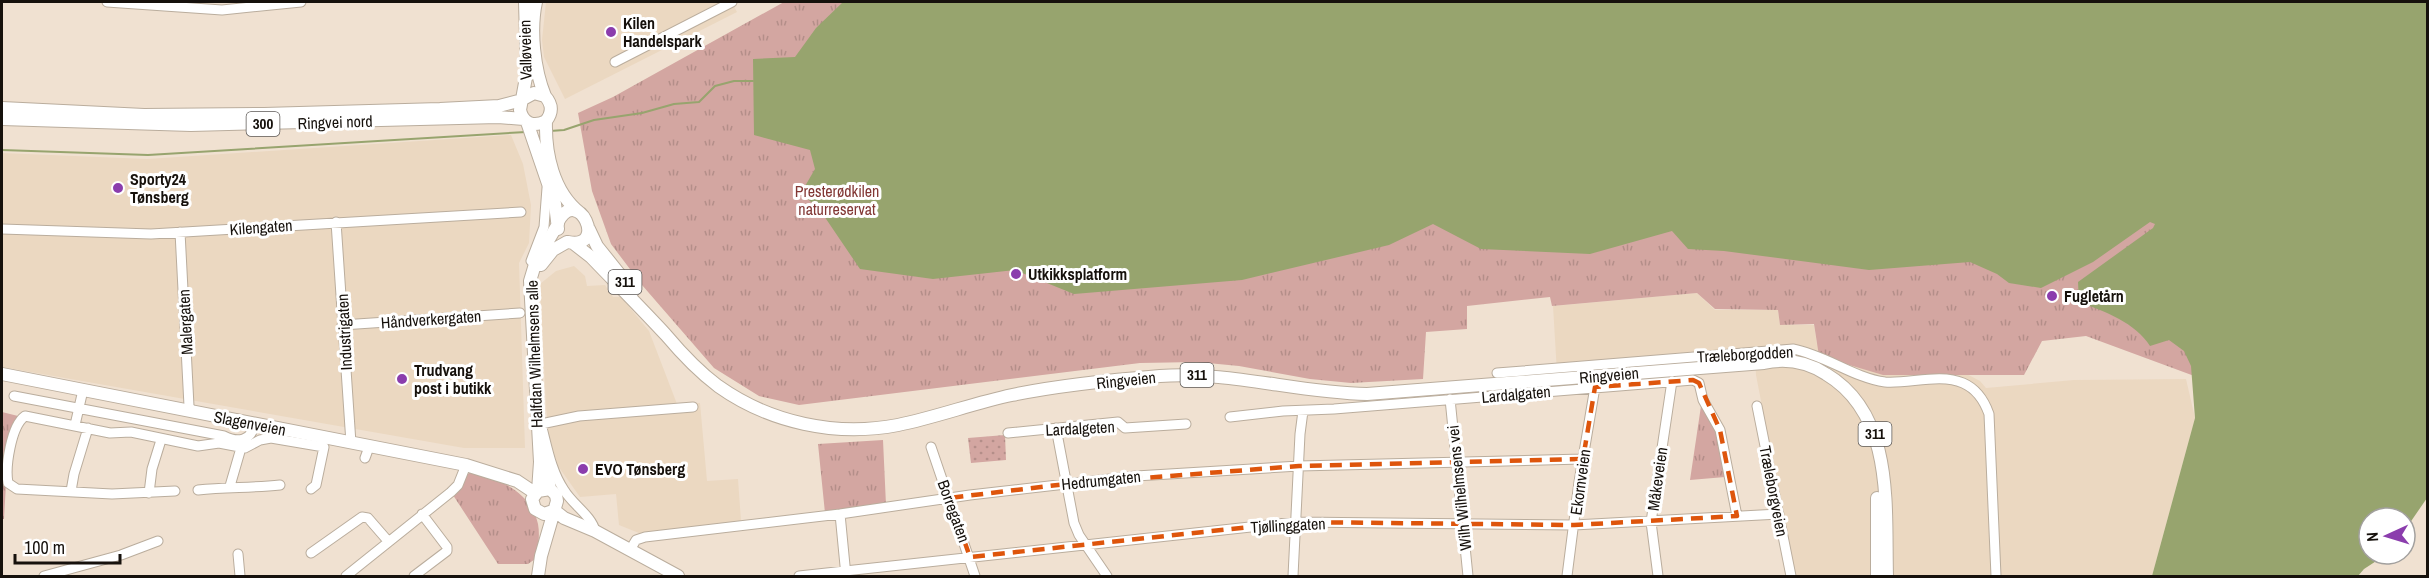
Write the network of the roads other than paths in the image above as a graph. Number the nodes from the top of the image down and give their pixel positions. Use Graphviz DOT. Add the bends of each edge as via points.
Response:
graph roads {
  1 [pos="107,2"];
  2 [pos="301,2"];
  3 [pos="525,2"];
  4 [pos="536,2"];
  5 [pos="732,2"];
  6 [pos="615,62"];
  7 [pos="545,96"];
  8 [pos="523,100"];
  9 [pos="2,108"];
  10 [pos="2,119"];
  11 [pos="536,127"];
  12 [pos="546,182"];
  13 [pos="521,212"];
  14 [pos="580,213"];
  15 [pos="336,222"];
  16 [pos="558,223"];
  17 [pos="2,229"];
  18 [pos="589,229"];
  19 [pos="180,232"];
  20 [pos="570,242"];
  21 [pos="529,293"];
  22 [pos="520,313"];
  23 [pos="342,325"];
  24 [pos="664,333"];
  25 [pos="1764,363"];
  26 [pos="1497,373"];
  27 [pos="2,374"];
  28 [pos="1672,381"];
  29 [pos="1595,387"];
  30 [pos="83,390"];
  31 [pos="14,396"];
  32 [pos="1450,399"];
  33 [pos="1757,406"];
  34 [pos="693,407"];
  35 [pos="79,408"];
  36 [pos="1304,411"];
  37 [pos="192,412"];
  38 [pos="1230,417"];
  39 [pos="255,424"];
  40 [pos="541,424"];
  41 [pos="1186,424"];
  42 [pos="75,425"];
  43 [pos="88,428"];
  44 [pos="1056,428"];
  45 [pos="1008,433"];
  46 [pos="161,440"];
  47 [pos="228,442"];
  48 [pos="351,443"];
  49 [pos="931,447"];
  50 [pos="241,448"];
  51 [pos="1583,459"];
  52 [pos="1456,462"];
  53 [pos="466,465"];
  54 [pos="1299,466"];
  55 [pos="1066,484"];
  56 [pos="280,485"];
  57 [pos="230,486"];
  58 [pos="311,489"];
  59 [pos="198,490"];
  60 [pos="71,491"];
  61 [pos="175,491"];
  62 [pos="149,493"];
  63 [pos="949,498"];
  64 [pos="544,501"];
  65 [pos="1779,513"];
  66 [pos="422,514"];
  67 [pos="840,514"];
  68 [pos="1737,516"];
  69 [pos="1296,522"];
  70 [pos="1651,522"];
  71 [pos="1462,523"];
  72 [pos="1574,525"];
  73 [pos="595,531"];
  74 [pos="158,541"];
  75 [pos="388,541"];
  76 [pos="1085,544"];
  77 [pos="630,550"];
  78 [pos="311,553"];
  79 [pos="238,554"];
  80 [pos="970,557"];
  81 [pos="845,574"];
  82 [pos="45,576"];
  83 [pos="240,576"];
  84 [pos="346,576"];
  85 [pos="414,576"];
  86 [pos="538,576"];
  87 [pos="678,576"];
  88 [pos="799,576"];
  89 [pos="975,576"];
  90 [pos="1107,576"];
  91 [pos="1293,576"];
  92 [pos="1468,576"];
  93 [pos="1567,576"];
  94 [pos="1658,576"];
  95 [pos="1791,576"];
  96 [pos="1877,576"];
  97 [pos="1887,576"];
  98 [pos="1996,576"];
  1 -- 2 [label="street" via="212,10"];
  3 -- 8 [label="main road, Valløveien / 311" via="527,72"];
  4 -- 7 [label="main road, Valløveien / 311" via="534,33 540,85"];
  5 -- 6 [label="street"];
  7 -- 8 [label="main road, Valløveien" via="534,93"];
  7 -- 11 [label="main road, Valløveien / 311" via="551,111"];
  8 -- 9 [label="main road, Ringvei nord / 300" via="498,106 264,114 144,115"];
  8 -- 11 [label="main road, Valløveien / 311" via="520,110"];
  10 -- 11 [label="main road, Ringvei nord / 300" via="191,125 498,117"];
  11 -- 12 [label="main road, Ringveien"];
  11 -- 14 [label="main road, Valløveien / 311" via="558,187"];
  12 -- 16 [label="main road, Ringveien"];
  12 -- 21 [label="street" via="544,227 528,269"];
  13 -- 15 [label="street, Kilengaten"];
  14 -- 16 [label="main road" via="567,212"];
  14 -- 18 [label="main road, Ringveien / 311" via="588,221"];
  15 -- 19 [label="street, Kilengaten"];
  15 -- 23 [label="street, Industrigaten"];
  16 -- 20 [label="main road, Ringveien / 311" via="559,234"];
  16 -- 21 [label="main road, Halfdan Wilhelmsens alle" via="536,261"];
  17 -- 19 [label="street, Kilengaten" via="112,234"];
  18 -- 20 [label="main road" via="584,239"];
  18 -- 24 [label="main road, Ringveien / 311" via="597,246"];
  19 -- 37 [label="street, Malergaten"];
  20 -- 24 [label="main road, Ringveien / 311" via="591,257"];
  20 -- 40 [label="main road, Halfdan Wilhelmsens alle" via="541,264 536,282"];
  21 -- 64 [label="main road, Halfdan Wilhelmsens alle"];
  22 -- 23 [label="street, Håndverkergaten"];
  23 -- 48 [label="street, Industrigaten"];
  24 -- 25 [label="main road, Ringveien / 311" via="700,372 742,401 789,420 843,429 898,425 1030,392 1160,376 1202,375 1313,391 1367,394"];
  25 -- 96 [label="main road, Ringveien / 311" via="1803,370 1825,380 1844,396 1862,421 1875,463"];
  25 -- 97 [label="main road, Ringveien / 311" via="1785,360 1820,370 1843,386 1864,412 1876,437 1881,463"];
  26 -- 98 [label="street, Træleborgodden" via="1793,349 1881,381 1949,380 1965,384 1976,391 1989,414"];
  27 -- 30 [label="main road, Slagenveien"];
  28 -- 29 [label="street, Lardalgaten"];
  28 -- 68 [label="street, Lardalgaten" via="1699,383 1703,400 1720,430"];
  28 -- 70 [label="street, Måkeveien"];
  29 -- 32 [label="street, Lardalgaten"];
  29 -- 51 [label="street, Ekornveien"];
  30 -- 35 [label="street"];
  30 -- 37 [label="main road, Slagenveien"];
  31 -- 35 [label="street"];
  32 -- 36 [label="street, Lardalgaten"];
  32 -- 52 [label="street, Wilh Wilhelmsens vei"];
  33 -- 65 [label="street, Træleborgveien"];
  34 -- 40 [label="street" via="579,416"];
  35 -- 42 [label="street"];
  35 -- 47 [label="street" via="224,436"];
  36 -- 38 [label="street, Lardalgaten"];
  36 -- 54 [label="street"];
  37 -- 39 [label="main road, Slagenveien"];
  39 -- 47 [label="street" via="249,438"];
  39 -- 48 [label="main road, Slagenveien"];
  40 -- 64 [label="main road, Halfdan Wilhelmsens alle"];
  40 -- 73 [label="street" via="561,484 570,500 593,523"];
  41 -- 44 [label="street, Lardalgeten" via="1125,428 1118,422"];
  42 -- 43 [label="street, Slagenveien"];
  42 -- 60 [label="street, Slagenveien" via="25,416 7,458 8,483 17,489"];
  43 -- 46 [label="street, Slagenveien" via="131,432"];
  43 -- 60 [label="street"];
  44 -- 45 [label="street, Lardalgeten"];
  44 -- 55 [label="street"];
  46 -- 47 [label="street, Slagenveien" via="198,446"];
  46 -- 62 [label="street"];
  47 -- 50 [label="street, Slagenveien"];
  48 -- 53 [label="main road, Slagenveien" via="367,452"];
  49 -- 63 [label="street, Borregaten"];
  50 -- 57 [label="street, Slagenveien"];
  50 -- 58 [label="street, Slagenveien" via="271,438 324,447 316,485"];
  51 -- 52 [label="street, Hedrumgaten"];
  51 -- 72 [label="street, Ekornveien"];
  52 -- 54 [label="street, Hedrumgaten"];
  52 -- 71 [label="street, Wilh Wilhelmsens vei"];
  53 -- 64 [label="main road, Slagenveien" via="517,481"];
  53 -- 66 [label="street" via="458,485"];
  54 -- 55 [label="street, Hedrumgaten"];
  54 -- 69 [label="street"];
  55 -- 63 [label="street, Hedrumgaten"];
  55 -- 76 [label="street" via="1070,511"];
  56 -- 57 [label="street"];
  57 -- 59 [label="street"];
  60 -- 62 [label="street"];
  61 -- 62 [label="street"];
  63 -- 67 [label="street, Hedrumgaten"];
  63 -- 80 [label="street, Borregaten"];
  64 -- 73 [label="main road, Slagenveien"];
  64 -- 86 [label="main road, Halfdan Wilhelmsens alle"];
  65 -- 68 [label="street, Tjøllinggaten"];
  65 -- 95 [label="street, Træleborgveien"];
  66 -- 75 [label="street"];
  66 -- 85 [label="street" via="447,551"];
  67 -- 77 [label="street, Hedrumgaten" via="645,537 636,540"];
  67 -- 81 [label="street"];
  68 -- 70 [label="street, Tjøllinggaten"];
  69 -- 71 [label="street, Tjøllinggaten"];
  69 -- 76 [label="street, Tjøllinggaten"];
  69 -- 91 [label="street"];
  70 -- 72 [label="street, Tjøllinggaten"];
  70 -- 94 [label="street, Måkeveien"];
  71 -- 72 [label="street, Tjøllinggaten"];
  71 -- 92 [label="street, Wilh Wilhelmsens vei"];
  72 -- 93 [label="street, Ekornveien"];
  73 -- 77 [label="main road, Slagenveien"];
  74 -- 82 [label="street"];
  75 -- 78 [label="street" via="368,518 362,517"];
  75 -- 84 [label="street"];
  76 -- 80 [label="street, Tjøllinggaten"];
  76 -- 90 [label="street"];
  77 -- 87 [label="main road, Slagenveien"];
  79 -- 83 [label="street"];
  80 -- 81 [label="street, Tjøllinggaten"];
  80 -- 89 [label="street, Borregaten"];
  81 -- 88 [label="street, Tjøllinggaten"];
}
